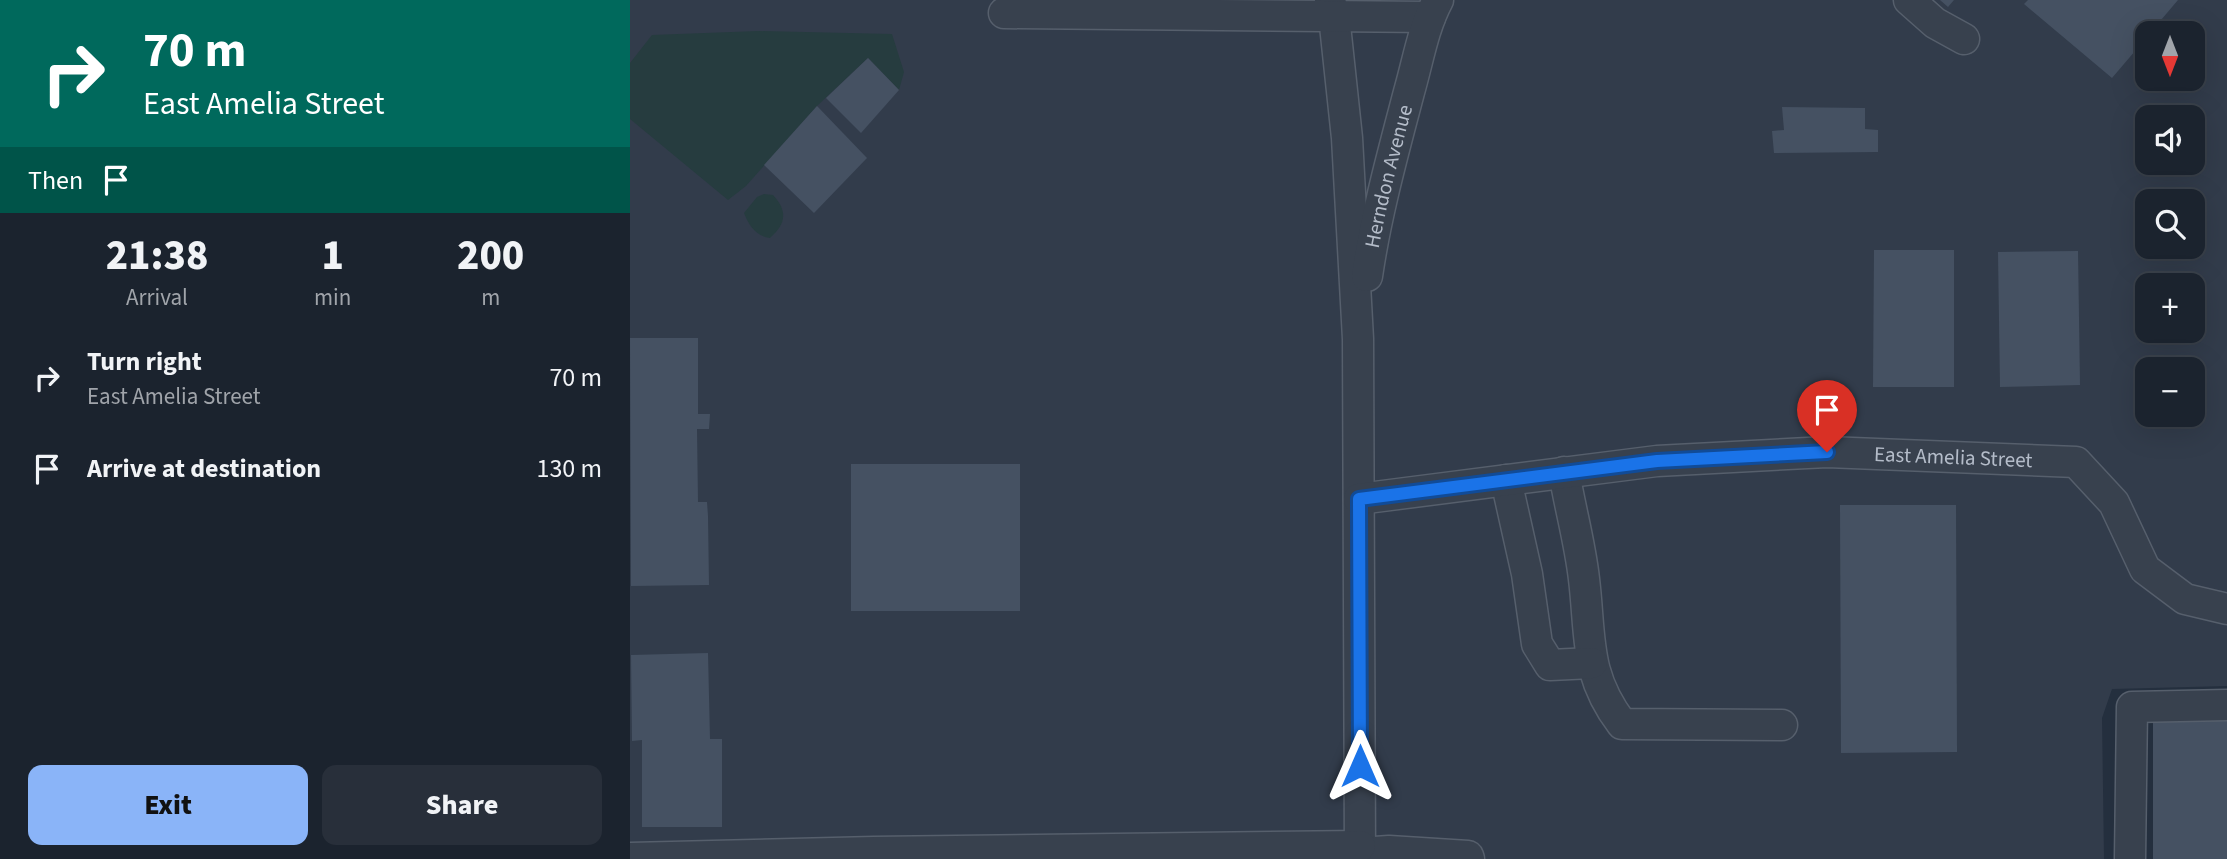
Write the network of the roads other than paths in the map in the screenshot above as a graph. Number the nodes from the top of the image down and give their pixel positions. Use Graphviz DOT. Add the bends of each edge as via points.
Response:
graph roads {
  1 [pos="1359,0"];
  2 [pos="1909,0"];
  3 [pos="1172,7"];
  4 [pos="1332,8"];
  5 [pos="1434,8"];
  6 [pos="1004,13"];
  7 [pos="1964,39"];
  8 [pos="1358,339"];
  9 [pos="1564,472"];
  10 [pos="1506,480"];
  11 [pos="1359,499"];
  12 [pos="2227,609"];
  13 [pos="1592,663"];
  14 [pos="2227,705"];
  15 [pos="1782,725"];
  16 [pos="1278,853"];
  17 [pos="1360,853"];
  18 [pos="1050,854"];
  19 [pos="644,858"];
  20 [pos="1469,859"];
  21 [pos="2130,859"];
  1 -- 4 [label="street"];
  2 -- 7 [label="street" via="1935,23"];
  3 -- 4 [label="street"];
  3 -- 6 [label="street"];
  4 -- 5 [label="street"];
  4 -- 8 [label="street, Herndon Avenue" via="1347,138"];
  5 -- 8 [label="street, Herndon Avenue" via="1374,232"];
  8 -- 11 [label="street, Herndon Avenue"];
  9 -- 10 [label="street, East Amelia Street"];
  9 -- 12 [label="street, East Amelia Street" via="1657,461 1827,452 2076,461 2114,503 2145,569 2185,599"];
  9 -- 13 [label="street" via="1584,576"];
  10 -- 11 [label="street, East Amelia Street"];
  10 -- 13 [label="street" via="1537,645 1550,664"];
  11 -- 17 [label="street, Herndon Avenue"];
  13 -- 15 [label="street" via="1607,704 1622,724"];
  14 -- 21 [label="street" via="2132,707"];
  16 -- 17 [label="street"];
  16 -- 18 [label="street"];
  17 -- 20 [label="street" via="1389,851"];
  18 -- 19 [label="street"];
}
